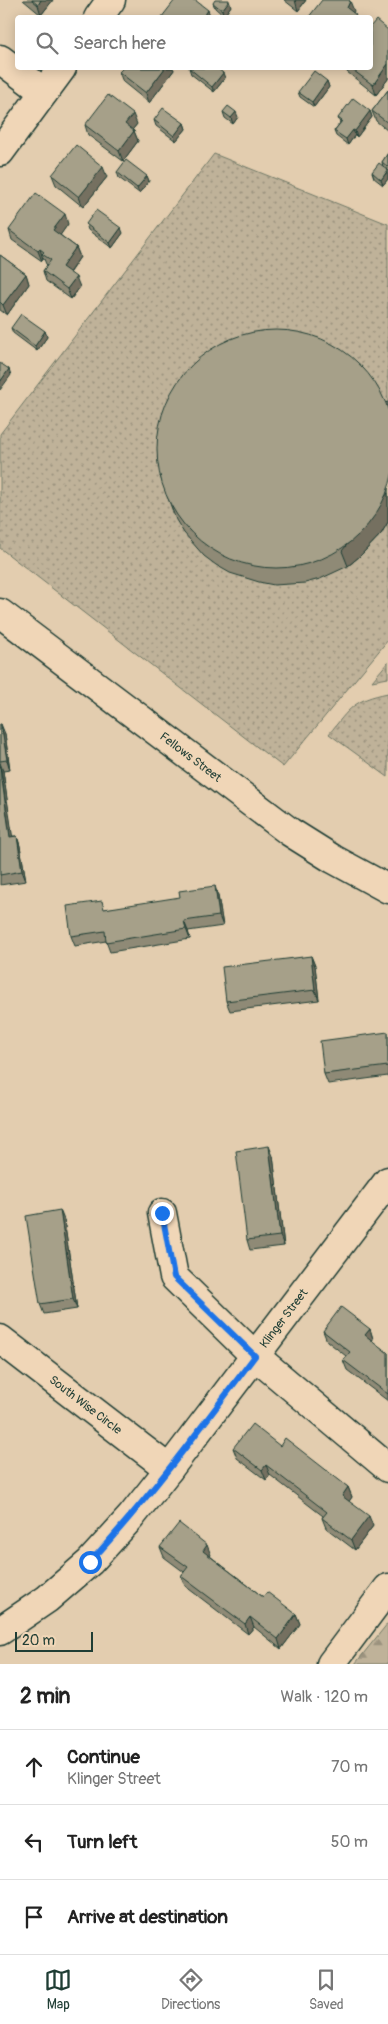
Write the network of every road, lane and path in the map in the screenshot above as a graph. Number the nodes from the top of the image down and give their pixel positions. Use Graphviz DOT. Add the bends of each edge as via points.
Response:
graph roads {
  1 [pos="111,0"];
  2 [pos="100,15"];
  3 [pos="0,59"];
  4 [pos="60,70"];
  5 [pos="44,92"];
  6 [pos="0,152"];
  7 [pos="0,612"];
  8 [pos="388,889"];
  9 [pos="388,1181"];
  10 [pos="162,1213"];
  11 [pos="0,1339"];
  12 [pos="255,1356"];
  13 [pos="388,1468"];
  14 [pos="170,1469"];
  15 [pos="388,1588"];
  16 [pos="5,1628"];
  17 [pos="331,1664"];
  1 -- 2 [label="street"];
  3 -- 5 [label="street"];
  4 -- 5 [label="street"];
  5 -- 6 [label="street"];
  7 -- 8 [label="street, Fellows Street" via="290,832"];
  9 -- 12 [label="street, Klinger Street"];
  10 -- 12 [label="street" via="174,1277"];
  11 -- 14 [label="street, South Wise Circle"];
  12 -- 13 [label="street"];
  12 -- 14 [label="street, Klinger Street"];
  14 -- 16 [label="street, Klinger Street" via="90,1562 47,1599"];
  15 -- 17 [label="street"];
}
